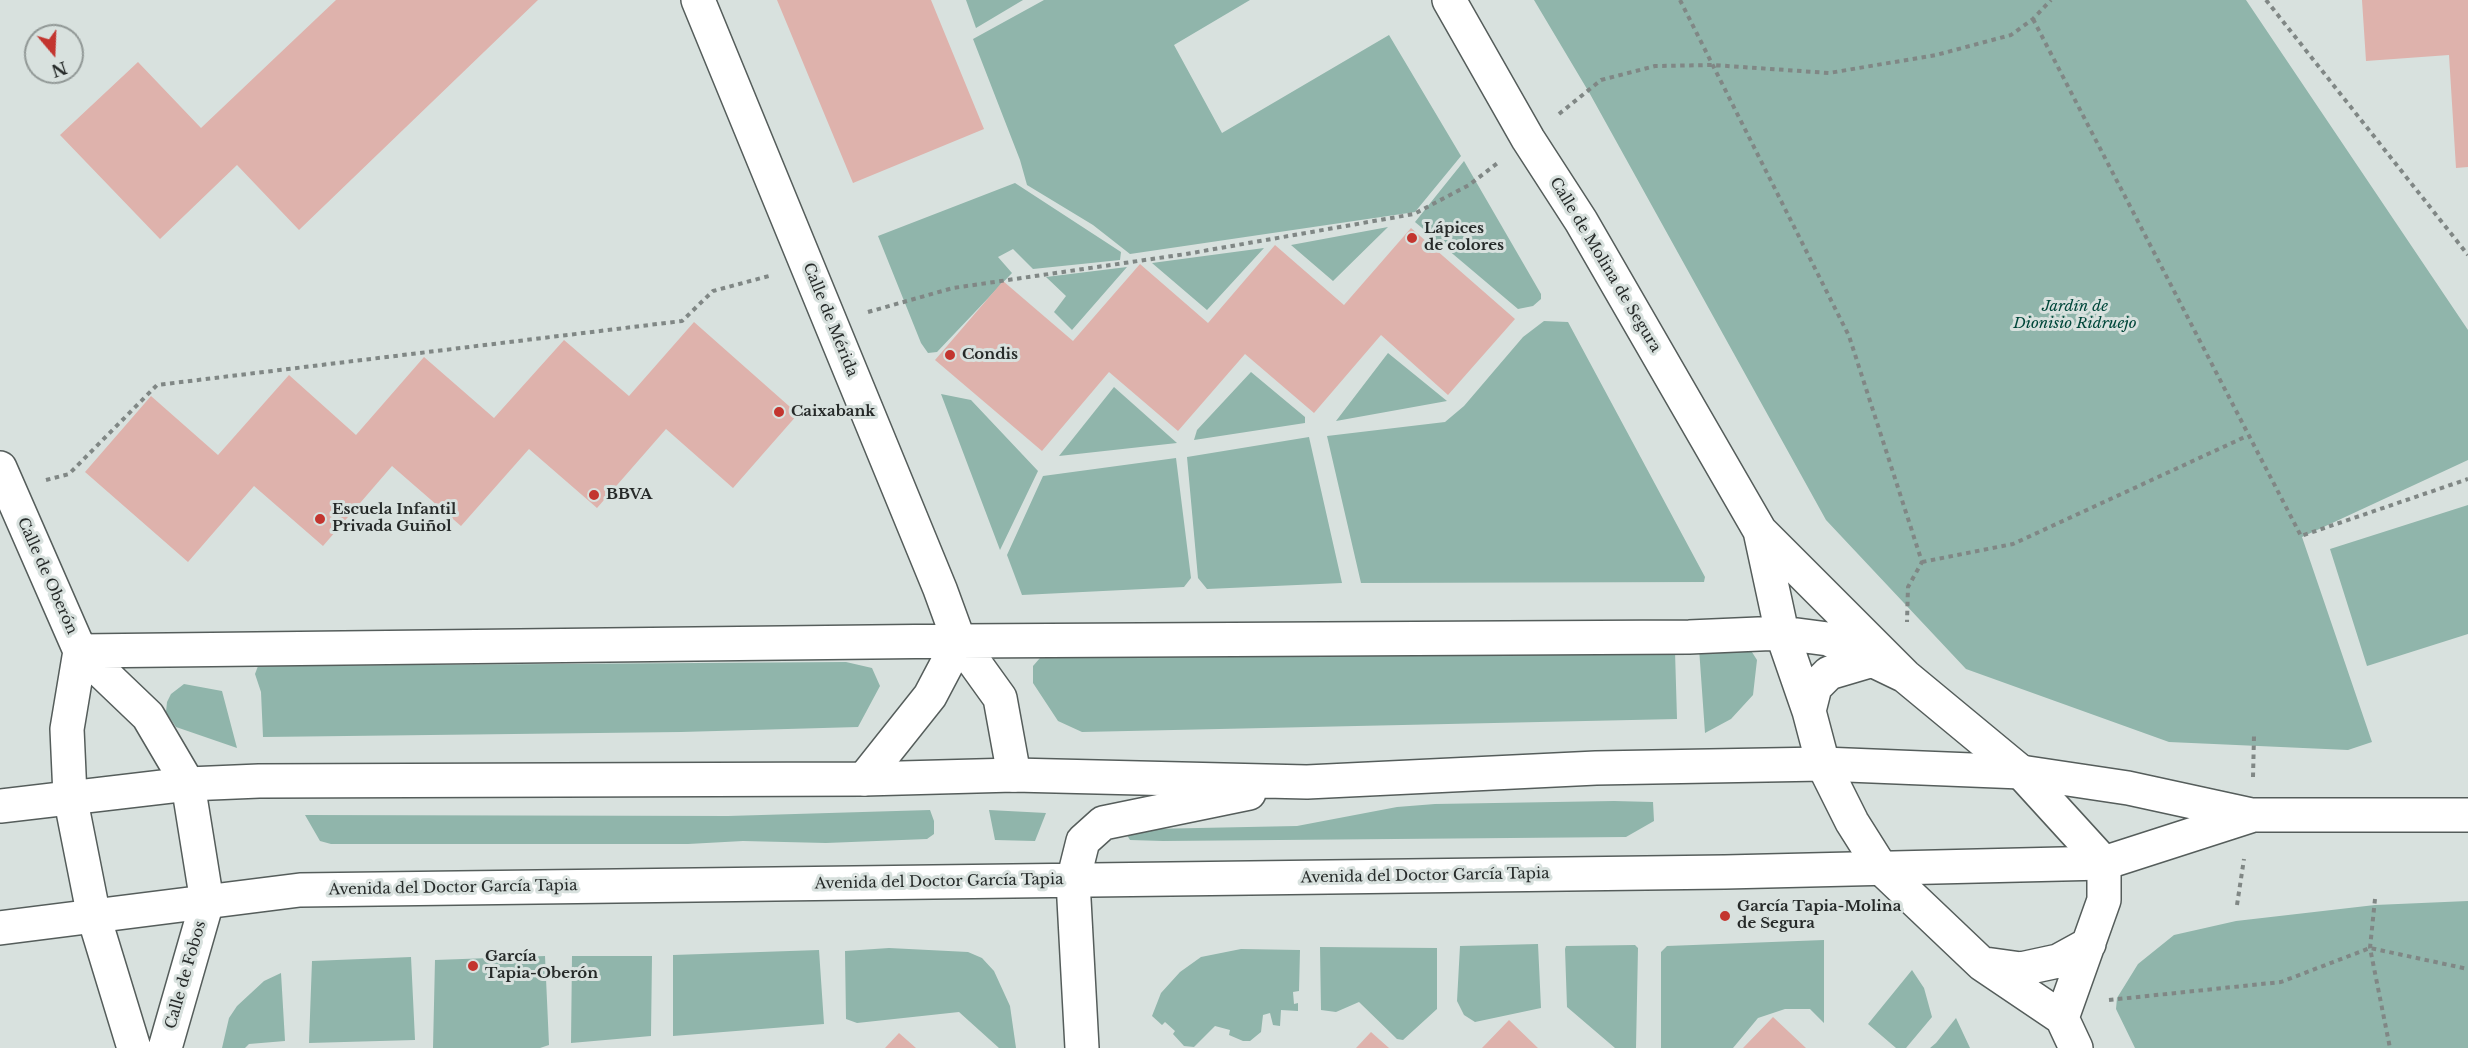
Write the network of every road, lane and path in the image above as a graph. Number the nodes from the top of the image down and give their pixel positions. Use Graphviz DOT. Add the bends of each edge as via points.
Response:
graph roads {
  1 [pos="698,0"];
  2 [pos="1449,0"];
  3 [pos="1680,0"];
  4 [pos="2051,0"];
  5 [pos="2266,0"];
  6 [pos="2033,20"];
  7 [pos="1713,65"];
  8 [pos="1528,140"];
  9 [pos="2468,255"];
  10 [pos="807,265"];
  11 [pos="831,323"];
  12 [pos="2247,436"];
  13 [pos="5,480"];
  14 [pos="2468,480"];
  15 [pos="1760,531"];
  16 [pos="1922,562"];
  17 [pos="1782,633"];
  18 [pos="959,641"];
  19 [pos="80,651"];
  20 [pos="1873,660"];
  21 [pos="1905,676"];
  22 [pos="1809,711"];
  23 [pos="1823,764"];
  24 [pos="2021,772"];
  25 [pos="1014,775"];
  26 [pos="864,779"];
  27 [pos="1307,782"];
  28 [pos="189,783"];
  29 [pos="70,796"];
  30 [pos="0,806"];
  31 [pos="2252,815"];
  32 [pos="2468,815"];
  33 [pos="2104,863"];
  34 [pos="1881,868"];
  35 [pos="1072,881"];
  36 [pos="2376,898"];
  37 [pos="207,902"];
  38 [pos="94,917"];
  39 [pos="0,928"];
  40 [pos="2089,944"];
  41 [pos="2370,948"];
  42 [pos="1982,964"];
  43 [pos="2468,969"];
  44 [pos="2062,1018"];
  45 [pos="134,1048"];
  46 [pos="165,1048"];
  47 [pos="1082,1048"];
  48 [pos="2076,1048"];
  49 [pos="2390,1048"];
  1 -- 10 [label="street, Calle de Mérida"];
  2 -- 8 [label="street, Calle de Molina de Segura"];
  3 -- 7 [label="path"];
  4 -- 6 [label="path"];
  5 -- 9 [label="path"];
  6 -- 7 [label="path" via="2011,35 1936,55 1829,73"];
  6 -- 12 [label="path"];
  7 -- 8 [label="path" via="1655,66 1601,80"];
  7 -- 16 [label="path" via="1849,336"];
  8 -- 11 [label="path" via="1470,185 1414,214 1186,254 952,288"];
  8 -- 15 [label="street, Calle de Molina de Segura" via="1581,221"];
  10 -- 11 [label="street, Calle de Mérida"];
  10 -- 13 [label="path" via="713,291 682,321 157,385 69,474"];
  11 -- 18 [label="street, Calle de Mérida"];
  12 -- 14 [label="path" via="2301,536"];
  12 -- 16 [label="path" via="2013,544"];
  13 -- 19 [label="street, Calle de Oberón"];
  15 -- 17 [label="street, Calle de Molina de Segura"];
  15 -- 21 [label="street, Calle de Molina de Segura"];
  16 -- 21 [label="path" via="1908,587"];
  17 -- 18 [label="street" via="1689,638"];
  17 -- 20 [label="street, Calle de Molina de Segura" via="1828,639"];
  17 -- 22 [label="street, Calle de Molina de Segura"];
  18 -- 19 [label="street"];
  18 -- 25 [label="street, Calle de Mérida" via="1000,698"];
  18 -- 26 [label="street" via="930,696"];
  19 -- 28 [label="street, Calle de Oberón" via="148,716"];
  19 -- 29 [label="street, Calle de Oberón" via="67,729"];
  20 -- 21 [label="street, Calle de Molina de Segura"];
  20 -- 22 [label="street" via="1829,673 1815,687"];
  21 -- 24 [label="street, Calle de Molina de Segura"];
  22 -- 23 [label="street, Calle de Molina de Segura"];
  23 -- 24 [label="street, Avenida del Doctor García Tapia"];
  23 -- 27 [label="street, Avenida del Doctor García Tapia" via="1596,768"];
  23 -- 34 [label="street"];
  24 -- 31 [label="street, Avenida del Doctor García Tapia" via="2128,788"];
  24 -- 33 [label="street, Calle de Molina de Segura"];
  25 -- 26 [label="street, Avenida del Doctor García Tapia"];
  25 -- 27 [label="street, Avenida del Doctor García Tapia"];
  26 -- 28 [label="street, Avenida del Doctor García Tapia"];
  27 -- 35 [label="street" via="1103,823 1083,841"];
  28 -- 29 [label="street, Avenida del Doctor García Tapia"];
  28 -- 37 [label="street"];
  29 -- 30 [label="street, Avenida del Doctor García Tapia"];
  29 -- 38 [label="street, Calle de Oberón"];
  31 -- 32 [label="street, Avenida del Doctor García Tapia"];
  31 -- 33 [label="street, Avenida del Doctor García Tapia"];
  33 -- 34 [label="street, Avenida del Doctor García Tapia"];
  33 -- 40 [label="street" via="2104,900"];
  34 -- 35 [label="street, Avenida del Doctor García Tapia"];
  34 -- 42 [label="street"];
  35 -- 37 [label="street, Avenida del Doctor García Tapia" via="312,890"];
  35 -- 47 [label="street"];
  36 -- 41 [label="path"];
  37 -- 38 [label="street, Avenida del Doctor García Tapia"];
  37 -- 46 [label="street, Calle de Fobos"];
  38 -- 39 [label="street, Avenida del Doctor García Tapia"];
  38 -- 45 [label="street"];
  40 -- 42 [label="street" via="2058,961 2021,969"];
  40 -- 44 [label="street"];
  41 -- 43 [label="path"];
  41 -- 44 [label="path" via="2281,982 2117,998"];
  41 -- 49 [label="path"];
  42 -- 44 [label="street"];
  44 -- 48 [label="street"];
}
